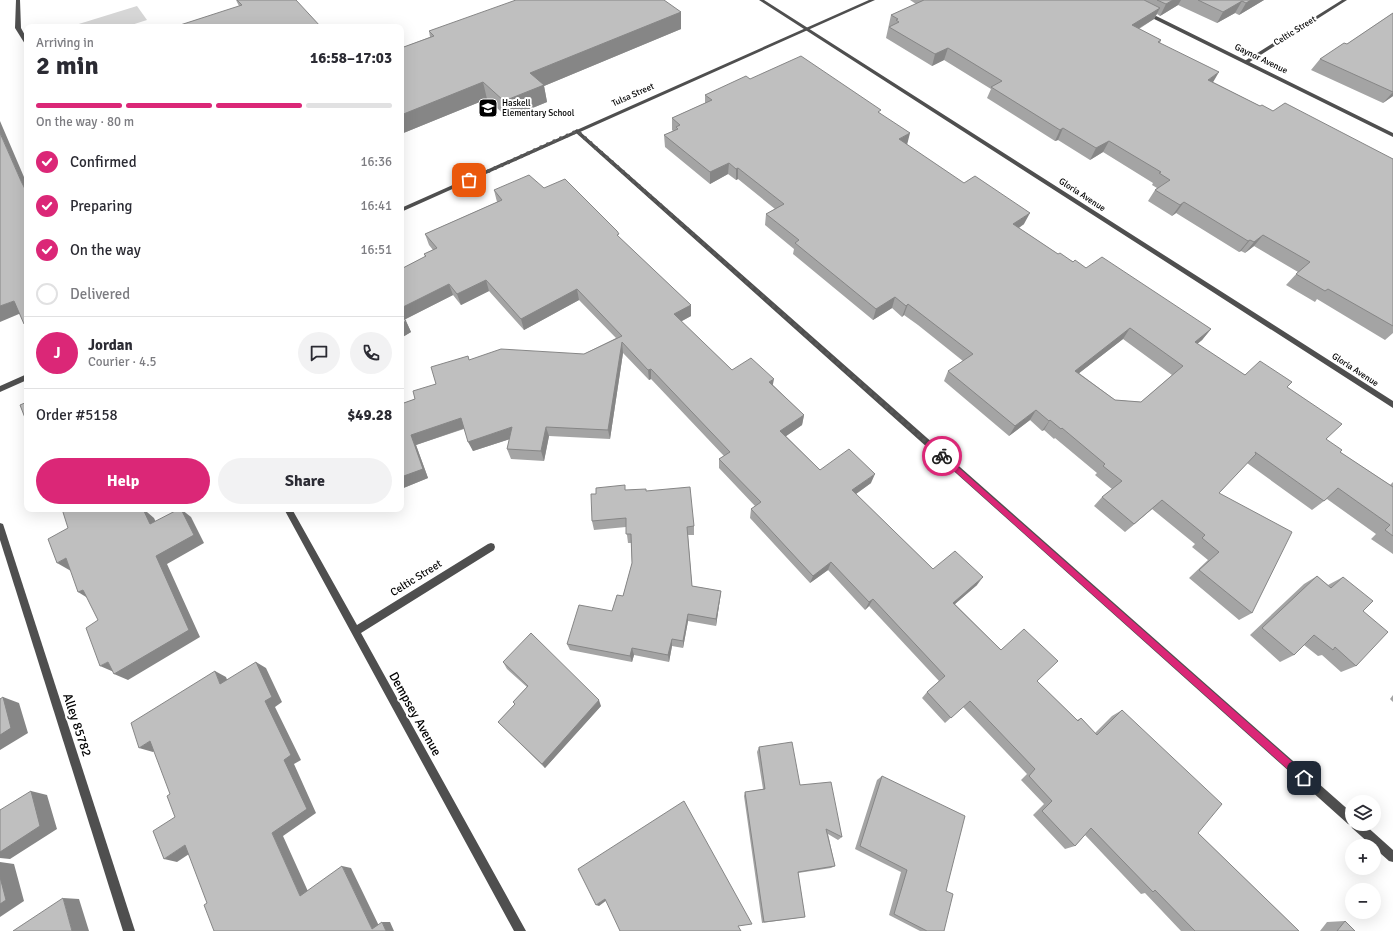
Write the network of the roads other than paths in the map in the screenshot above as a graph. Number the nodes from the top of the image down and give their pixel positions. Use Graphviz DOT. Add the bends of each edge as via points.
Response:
graph roads {
  1 [pos="18,0"];
  2 [pos="761,0"];
  3 [pos="873,0"];
  4 [pos="1345,0"];
  5 [pos="1141,10"];
  6 [pos="807,29"];
  7 [pos="24,38"];
  8 [pos="1246,62"];
  9 [pos="577,131"];
  10 [pos="1393,134"];
  11 [pos="404,209"];
  12 [pos="24,378"];
  13 [pos="0,389"];
  14 [pos="1393,405"];
  15 [pos="290,512"];
  16 [pos="0,528"];
  17 [pos="491,547"];
  18 [pos="355,631"];
  19 [pos="1345,814"];
  20 [pos="1364,831"];
  21 [pos="1393,857"];
  22 [pos="129,931"];
  23 [pos="520,931"];
  1 -- 7 [label="street" via="18,28"];
  2 -- 6 [label="street, Gloria Avenue"];
  3 -- 6 [label="street, Tulsa Street"];
  4 -- 8 [label="street, Celtic Street"];
  5 -- 8 [label="street, Gaynor Avenue"];
  6 -- 9 [label="street, Tulsa Street"];
  6 -- 14 [label="street, Gloria Avenue"];
  8 -- 10 [label="street, Gaynor Avenue"];
  9 -- 11 [label="street, Tulsa Street"];
  9 -- 19 [label="street"];
  12 -- 13 [label="street"];
  15 -- 18 [label="street, Dempsey Avenue"];
  16 -- 22 [label="street, Alley 85782"];
  17 -- 18 [label="street, Celtic Street"];
  18 -- 23 [label="street, Dempsey Avenue"];
  20 -- 21 [label="street"];
}
